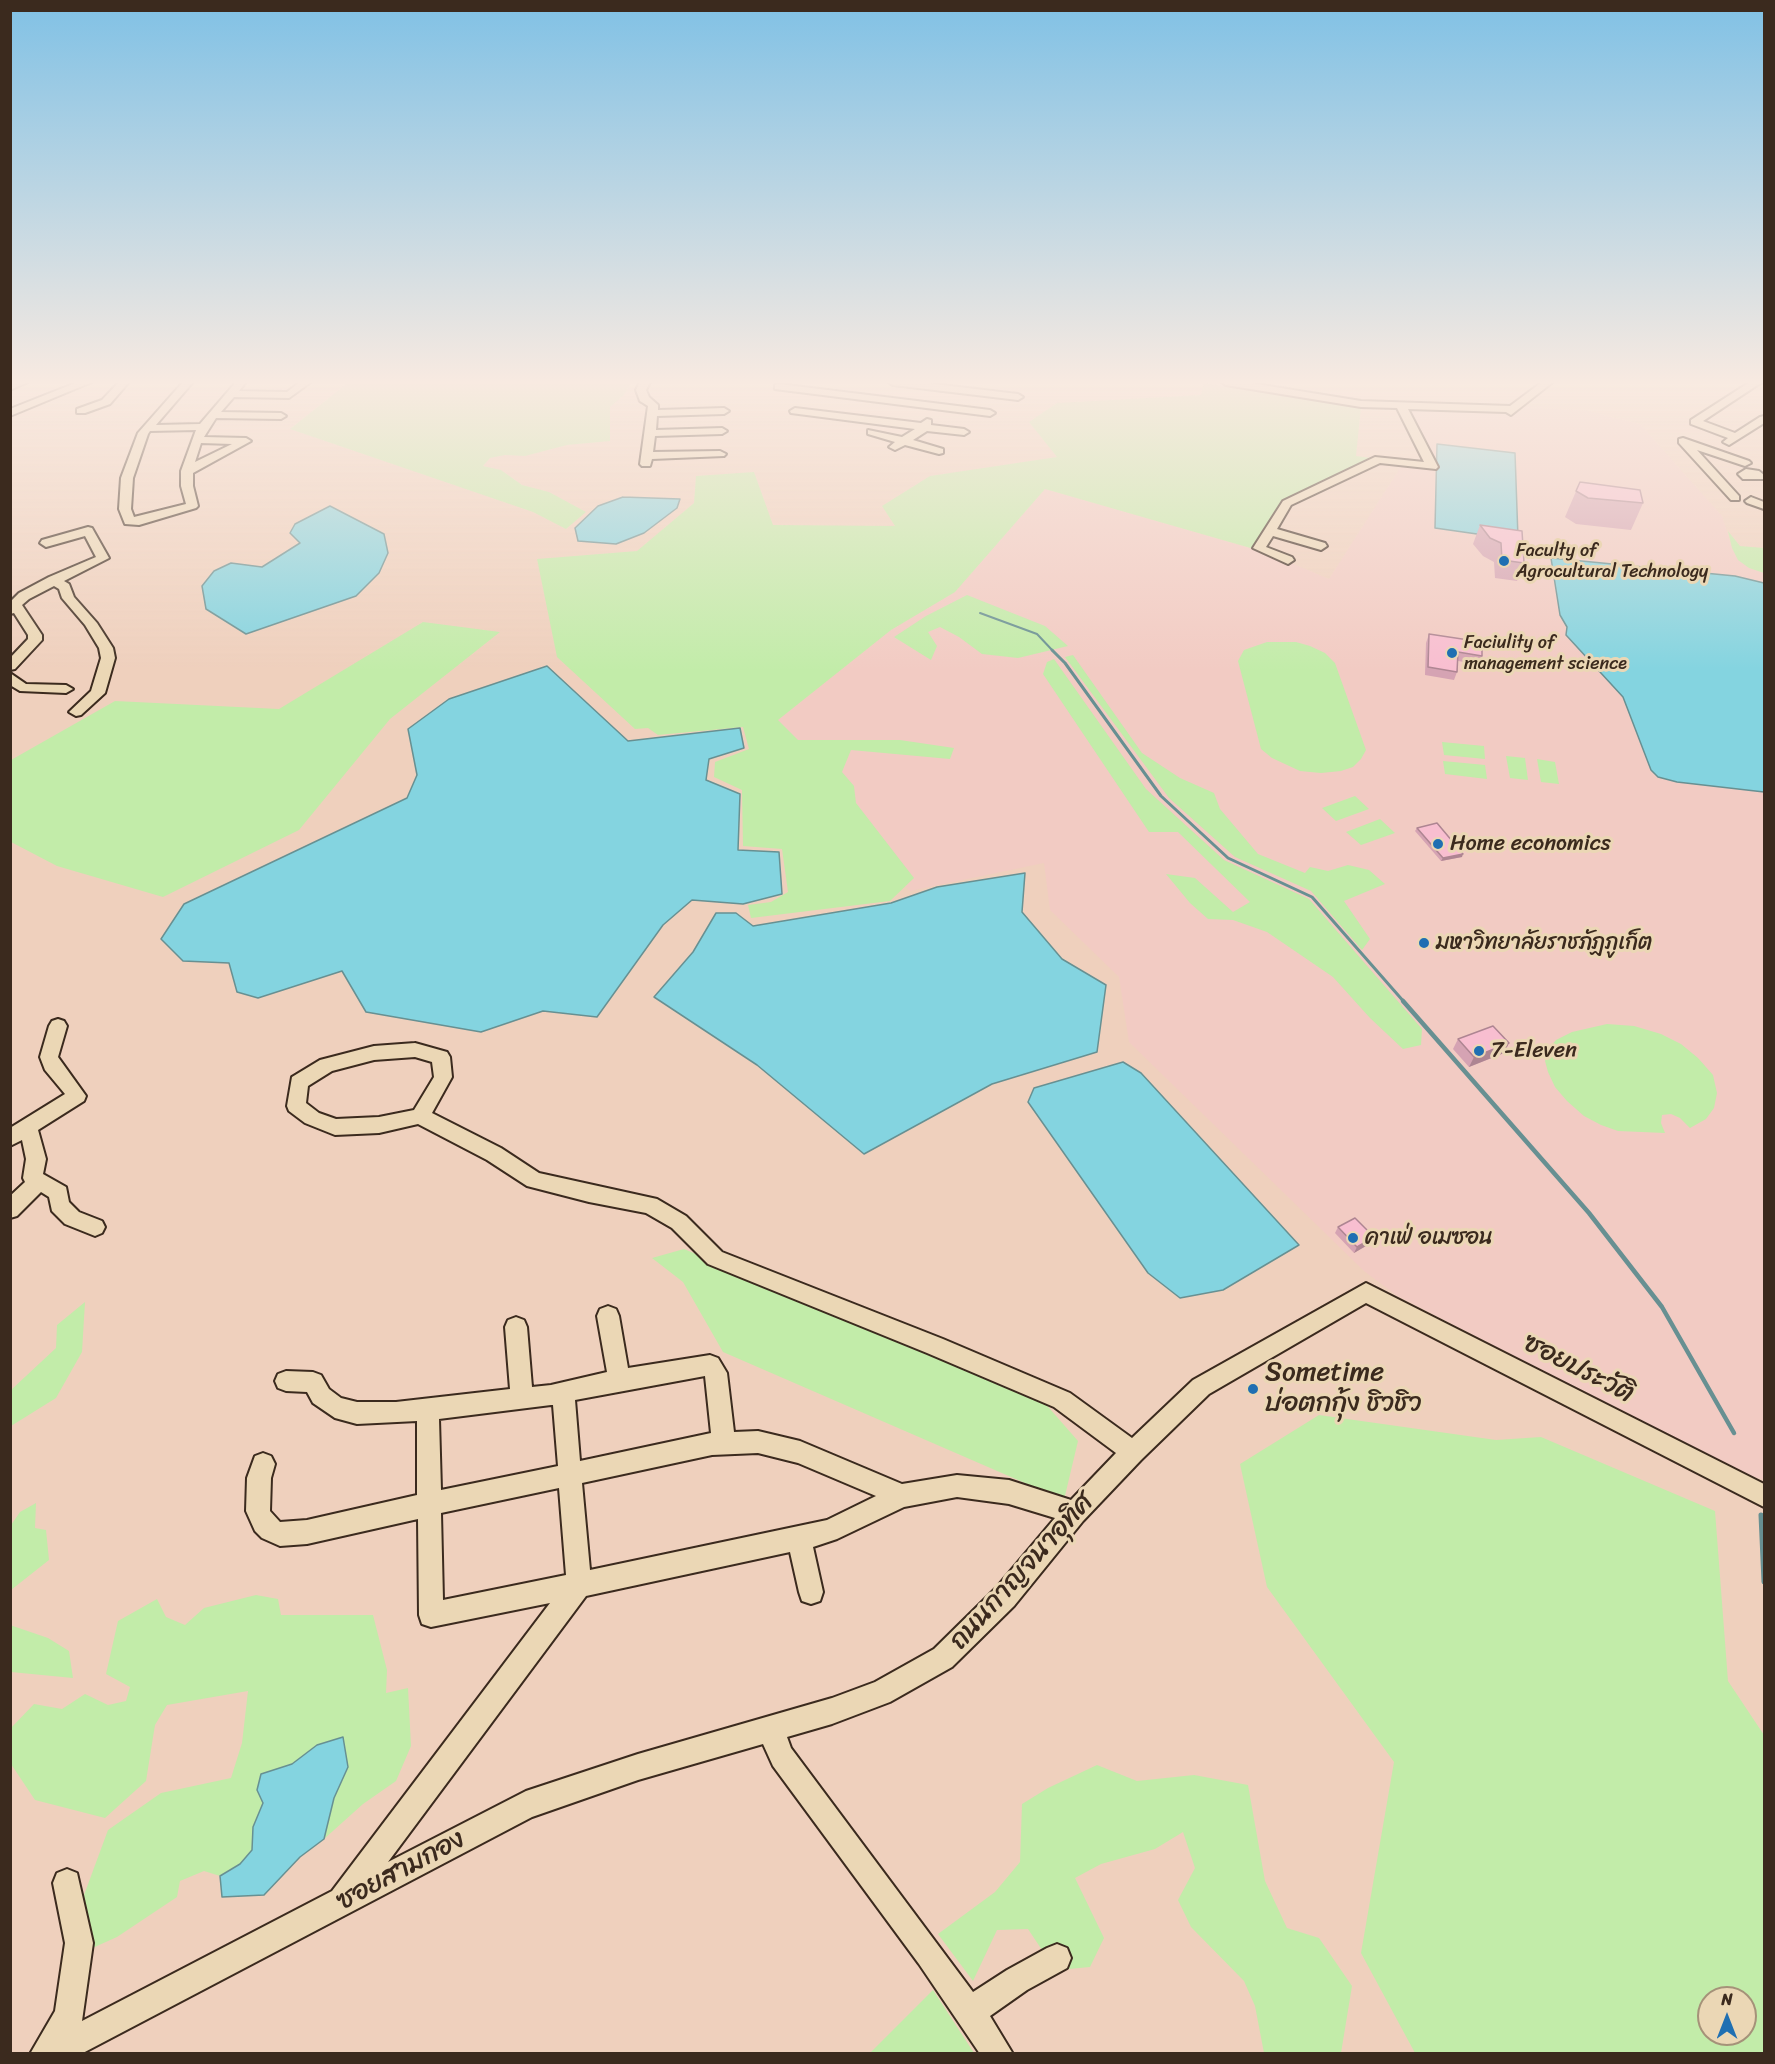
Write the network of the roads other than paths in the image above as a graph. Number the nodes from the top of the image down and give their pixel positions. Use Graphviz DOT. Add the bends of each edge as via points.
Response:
graph roads {
  1 [pos="127,478"];
  2 [pos="187,478"];
  3 [pos="1340,478"];
  4 [pos="1716,478"];
  5 [pos="1735,498"];
  6 [pos="1751,501"];
  7 [pos="1764,506"];
  8 [pos="1270,531"];
  9 [pos="46,543"];
  10 [pos="1321,546"];
  11 [pos="1288,560"];
  12 [pos="53,580"];
  13 [pos="10,591"];
  14 [pos="17,604"];
  15 [pos="10,666"];
  16 [pos="10,677"];
  17 [pos="66,689"];
  18 [pos="76,712"];
  19 [pos="58,1026"];
  20 [pos="420,1116"];
  21 [pos="28,1128"];
  22 [pos="10,1138"];
  23 [pos="39,1181"];
  24 [pos="10,1210"];
  25 [pos="95,1227"];
  26 [pos="1366,1292"];
  27 [pos="608,1316"];
  28 [pos="516,1327"];
  29 [pos="619,1380"];
  30 [pos="286,1381"];
  31 [pos="563,1392"];
  32 [pos="522,1399"];
  33 [pos="426,1411"];
  34 [pos="724,1444"];
  35 [pos="1133,1452"];
  36 [pos="263,1464"];
  37 [pos="568,1474"];
  38 [pos="902,1496"];
  39 [pos="1764,1496"];
  40 [pos="430,1503"];
  41 [pos="1075,1513"];
  42 [pos="799,1538"];
  43 [pos="579,1585"];
  44 [pos="811,1592"];
  45 [pos="771,1730"];
  46 [pos="67,1883"];
  47 [pos="339,1903"];
  48 [pos="1057,1958"];
  49 [pos="970,2012"];
  50 [pos="47,2054"];
  51 [pos="999,2054"];
  1 -- 2 [label="street" via="125,509 129,522 139,522 192,506"];
  3 -- 8 [label="street" via="1287,504"];
  4 -- 5 [label="street"];
  6 -- 7 [label="street"];
  8 -- 10 [label="street"];
  8 -- 11 [label="street" via="1260,549"];
  9 -- 12 [label="street" via="88,531 103,558"];
  12 -- 14 [label="street"];
  12 -- 18 [label="street" via="65,587 68,598 106,648 108,658 98,693"];
  13 -- 14 [label="street"];
  14 -- 15 [label="street" via="35,640"];
  16 -- 17 [label="street" via="25,688"];
  19 -- 21 [label="street" via="49,1057 77,1096"];
  20 -- 20 [label="street" via="443,1077 441,1057 415,1050 374,1053 327,1065 299,1082 296,1106 335,1127 379,1125"];
  20 -- 35 [label="street" via="494,1154 534,1180 650,1204 679,1222 715,1258 1062,1400"];
  21 -- 22 [label="street"];
  21 -- 23 [label="street" via="36,1159 33,1178"];
  23 -- 24 [label="street"];
  23 -- 25 [label="street" via="59,1193 59,1205 72,1218"];
  26 -- 35 [label="street, ถนนกาญจนาอุทิศ" via="1201,1387"];
  26 -- 39 [label="street, ซอยประวัติ"];
  27 -- 29 [label="street"];
  28 -- 32 [label="street"];
  29 -- 31 [label="street"];
  29 -- 34 [label="street" via="710,1365 716,1373"];
  30 -- 33 [label="street" via="313,1382 327,1403 357,1413"];
  31 -- 32 [label="street"];
  31 -- 37 [label="street"];
  32 -- 33 [label="street"];
  33 -- 40 [label="street"];
  34 -- 37 [label="street"];
  34 -- 38 [label="street" via="758,1442 800,1452"];
  35 -- 41 [label="street, ถนนกาญจนาอุทิศ"];
  36 -- 40 [label="street" via="258,1511 263,1523 280,1534 307,1532"];
  37 -- 40 [label="street"];
  37 -- 43 [label="street"];
  38 -- 41 [label="street" via="957,1486 1009,1492"];
  38 -- 42 [label="street" via="829,1531"];
  40 -- 43 [label="street" via="431,1615"];
  41 -- 45 [label="street, ถนนกาญจนาอุทิศ" via="1005,1597 943,1658 881,1693"];
  42 -- 43 [label="street"];
  42 -- 44 [label="street"];
  43 -- 47 [label="street"];
  45 -- 47 [label="street, ซอยสามกอง" via="638,1767 526,1805"];
  45 -- 49 [label="street" via="782,1757"];
  46 -- 50 [label="street" via="79,1943 69,2016"];
  47 -- 50 [label="street, ซอยสามกอง"];
  48 -- 49 [label="street"];
  49 -- 51 [label="street"];
}
